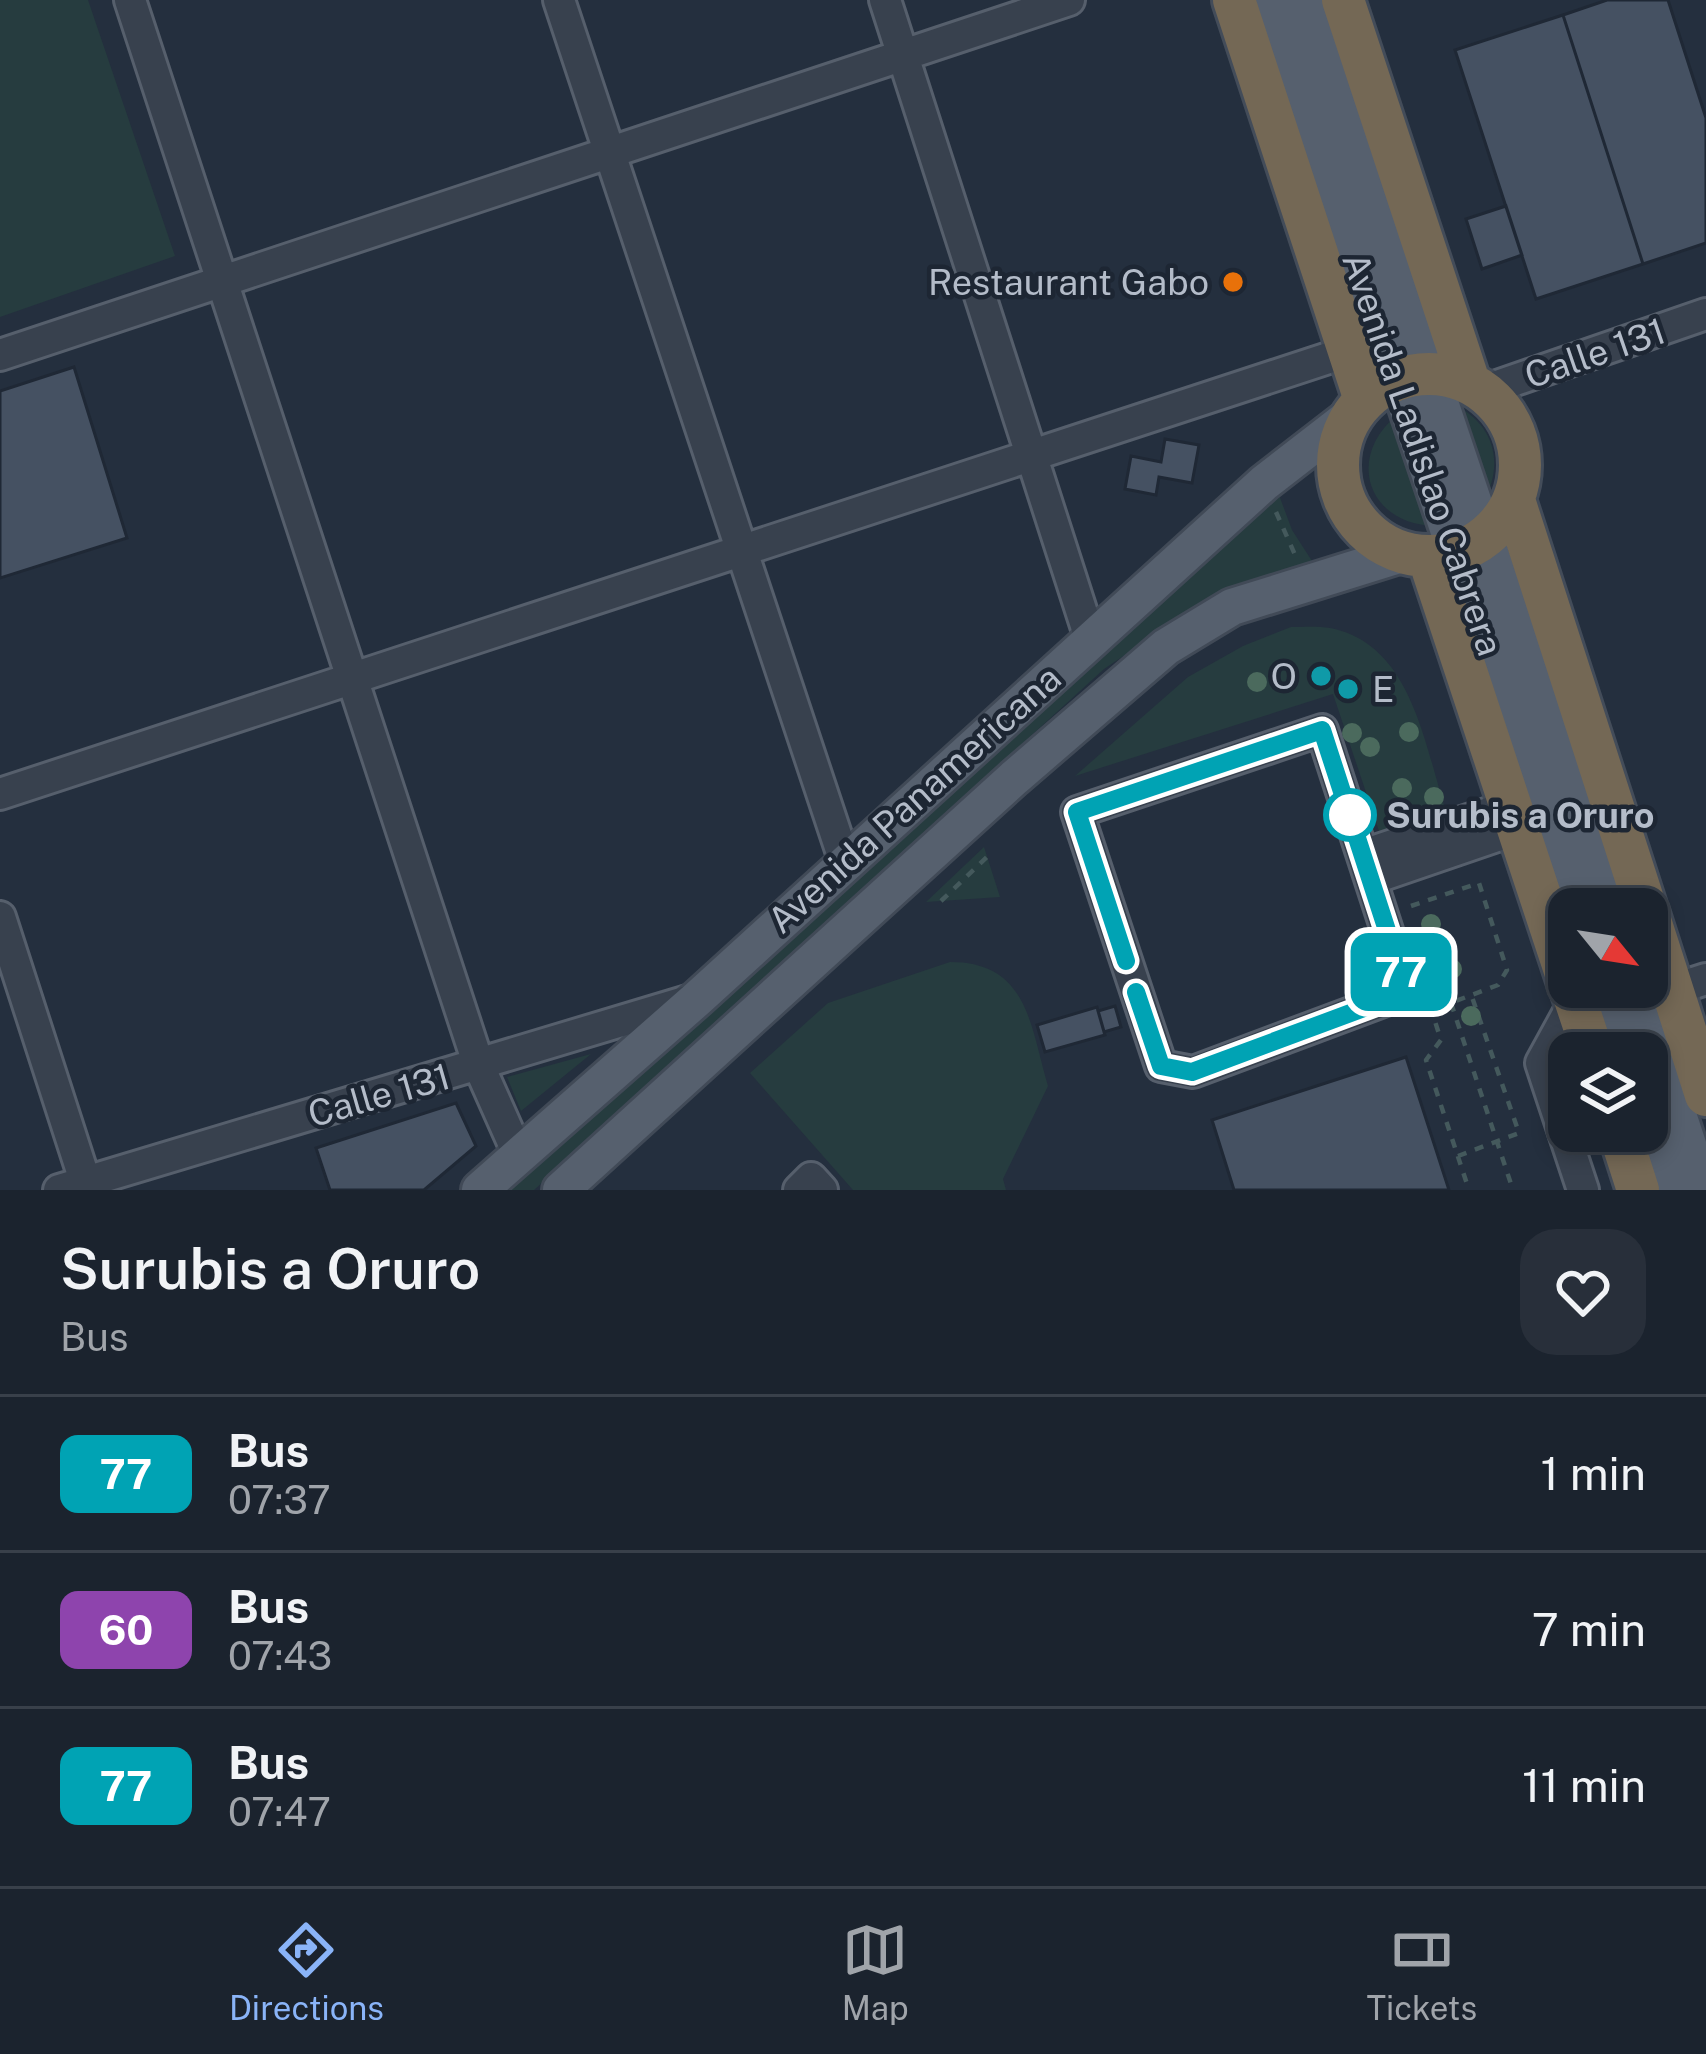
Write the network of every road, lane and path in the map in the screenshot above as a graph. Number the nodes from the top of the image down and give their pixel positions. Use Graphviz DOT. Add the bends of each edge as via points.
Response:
graph roads {
  1 [pos="130,0"];
  2 [pos="559,0"];
  3 [pos="885,0"];
  4 [pos="1069,0"];
  5 [pos="1234,0"];
  6 [pos="1270,0"];
  7 [pos="1305,0"];
  8 [pos="1343,0"];
  9 [pos="903,55"];
  10 [pos="610,152"];
  11 [pos="222,281"];
  12 [pos="1706,314"];
  13 [pos="0,355"];
  14 [pos="1409,367"];
  15 [pos="1031,455"];
  16 [pos="1264,483"];
  17 [pos="1514,500"];
  18 [pos="1444,549"];
  19 [pos="742,551"];
  20 [pos="1306,581"];
  21 [pos="1090,638"];
  22 [pos="350,679"];
  23 [pos="0,794"];
  24 [pos="1514,818"];
  25 [pos="987,857"];
  26 [pos="845,862"];
  27 [pos="1367,867"];
  28 [pos="1568,888"];
  29 [pos="1600,888"];
  30 [pos="1640,888"];
  31 [pos="941,901"];
  32 [pos="1548,907"];
  33 [pos="1399,910"];
  34 [pos="0,916"];
  35 [pos="786,916"];
  36 [pos="820,953"];
  37 [pos="1671,985"];
  38 [pos="1425,990"];
  39 [pos="1472,997"];
  40 [pos="698,998"];
  41 [pos="1451,1003"];
  42 [pos="1569,1008"];
  43 [pos="1432,1010"];
  44 [pos="479,1066"];
  45 [pos="1706,1095"];
  46 [pos="1498,1142"];
  47 [pos="1626,1152"];
  48 [pos="1657,1152"];
  49 [pos="518,1156"];
  50 [pos="1458,1156"];
  51 [pos="78,1187"];
  52 [pos="480,1190"];
  53 [pos="562,1190"];
  54 [pos="799,1190"];
  55 [pos="822,1190"];
  56 [pos="1469,1190"];
  57 [pos="1514,1190"];
  58 [pos="1583,1190"];
  59 [pos="1638,1190"];
  60 [pos="1669,1190"];
  61 [pos="1702,1190"];
  1 -- 11 [label="street"];
  2 -- 10 [label="street"];
  3 -- 9 [label="street"];
  4 -- 9 [label="street"];
  5 -- 14 [label="highway, Avenida Ladislao Cabrera"];
  6 -- 14 [label="main road, Avenida Ladislao Cabrera"];
  7 -- 14 [label="main road, Avenida Ladislao Cabrera"];
  8 -- 14 [label="highway, Avenida Ladislao Cabrera"];
  9 -- 10 [label="street"];
  9 -- 15 [label="street"];
  10 -- 11 [label="street"];
  10 -- 19 [label="street"];
  11 -- 13 [label="street"];
  11 -- 22 [label="street"];
  12 -- 14 [label="street, Calle 131"];
  14 -- 15 [label="street, Calle 131"];
  14 -- 16 [label="main road, Avenida Panamericana"];
  14 -- 17 [label="highway, Avenida Ladislao Cabrera" via="1514,428"];
  14 -- 18 [label="main road, Avenida Ladislao Cabrera"];
  14 -- 18 [label="highway" via="1339,450 1340,488 1358,522 1387,547"];
  15 -- 19 [label="street, Calle 131"];
  15 -- 21 [label="street"];
  16 -- 20 [label="path"];
  16 -- 21 [label="main road, Avenida Panamericana"];
  17 -- 18 [label="highway"];
  17 -- 30 [label="highway, Avenida Ladislao Cabrera"];
  18 -- 20 [label="main road, Avenida Panamericana"];
  18 -- 24 [label="highway, Avenida Ladislao Cabrera"];
  18 -- 28 [label="main road, Avenida Ladislao Cabrera"];
  18 -- 29 [label="main road, Avenida Ladislao Cabrera"];
  19 -- 22 [label="street, Calle 131"];
  19 -- 26 [label="street"];
  20 -- 36 [label="main road, Avenida Panamericana" via="1232,607 1166,646"];
  21 -- 26 [label="main road, Avenida Panamericana"];
  22 -- 23 [label="street, Calle 131"];
  22 -- 44 [label="street"];
  24 -- 27 [label="street"];
  24 -- 32 [label="highway, Avenida Ladislao Cabrera"];
  25 -- 31 [label="path"];
  26 -- 35 [label="main road, Avenida Panamericana"];
  27 -- 27 [label="street" via="1322,730 1077,812 1161,1066 1192,1072 1407,992"];
  33 -- 39 [label="path" via="1479,883 1508,970"];
  34 -- 51 [label="street"];
  35 -- 36 [label="main road"];
  35 -- 40 [label="main road, Avenida Panamericana"];
  36 -- 53 [label="main road, Avenida Panamericana"];
  37 -- 45 [label="highway, Avenida Ladislao Cabrera"];
  37 -- 61 [label="main road, Avenida Ladislao Cabrera"];
  38 -- 43 [label="path"];
  39 -- 41 [label="path"];
  39 -- 46 [label="path" via="1519,1133"];
  40 -- 44 [label="street, Calle 131"];
  40 -- 49 [label="main road, Avenida Panamericana"];
  41 -- 43 [label="path"];
  41 -- 46 [label="path"];
  42 -- 58 [label="street" via="1541,1063"];
  43 -- 50 [label="path" via="1441,1040 1426,1060"];
  44 -- 49 [label="street"];
  44 -- 51 [label="street, Calle 131"];
  46 -- 50 [label="path"];
  46 -- 57 [label="path"];
  47 -- 59 [label="highway"];
  48 -- 60 [label="main road"];
  49 -- 52 [label="main road, Avenida Panamericana"];
  50 -- 56 [label="path"];
  54 -- 55 [label="street" via="811,1178"];
}
